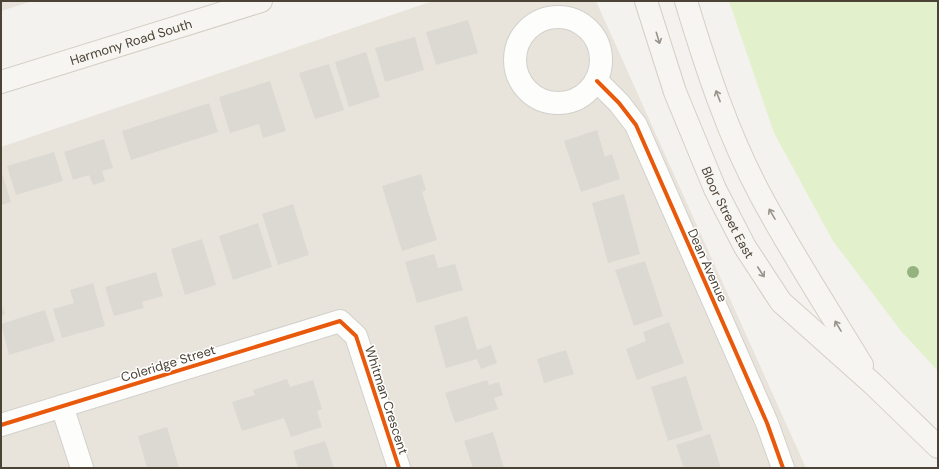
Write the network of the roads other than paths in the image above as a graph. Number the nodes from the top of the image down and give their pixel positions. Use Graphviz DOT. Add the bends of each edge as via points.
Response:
graph roads {
  1 [pos="262,1"];
  2 [pos="646,1"];
  3 [pos="686,1"];
  4 [pos="597,81"];
  5 [pos="1,82"];
  6 [pos="340,321"];
  7 [pos="873,384"];
  8 [pos="62,406"];
  9 [pos="1,425"];
  10 [pos="938,448"];
  11 [pos="82,468"];
  12 [pos="399,468"];
  13 [pos="783,468"];
  1 -- 5 [label="main road, Harmony Road South"];
  2 -- 7 [label="main road, Bloor Street East, one-way" via="675,92 715,189 745,247 781,302"];
  7 -- 3 [label="main road, Bloor Street East, one-way" via="761,195 730,129 703,57"];
  4 -- 13 [label="street, Dean Avenue" via="636,125 768,423"];
  6 -- 8 [label="street, Coleridge Street"];
  6 -- 12 [label="street, Whitman Crescent" via="356,336"];
  7 -- 10 [label="main road, Bloor Street East"];
  8 -- 9 [label="street, Coleridge Street"];
  8 -- 11 [label="street"];
}
